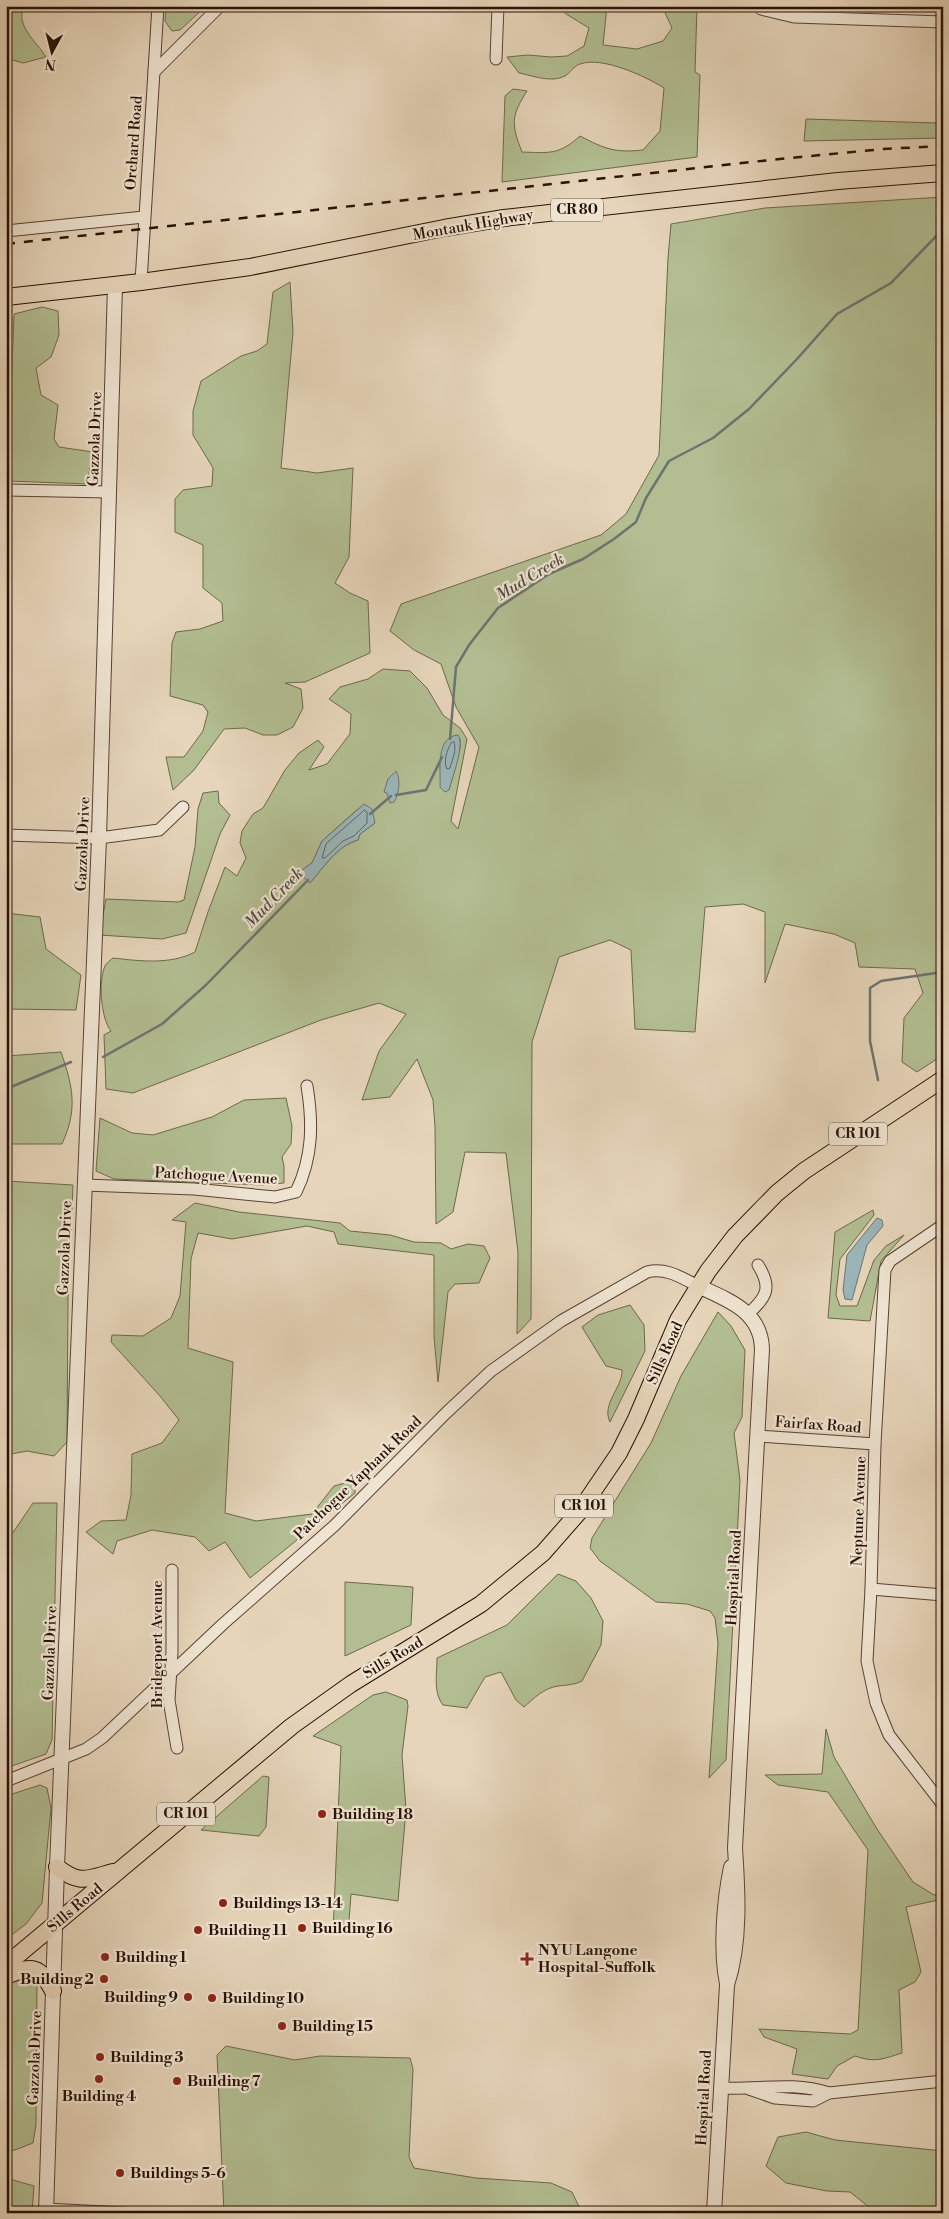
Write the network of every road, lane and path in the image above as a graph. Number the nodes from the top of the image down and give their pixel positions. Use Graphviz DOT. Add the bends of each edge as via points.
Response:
graph roads {
  1 [pos="158,6"];
  2 [pos="220,6"];
  3 [pos="498,6"];
  4 [pos="758,6"];
  5 [pos="943,22"];
  6 [pos="496,59"];
  7 [pos="154,72"];
  8 [pos="943,173"];
  9 [pos="144,217"];
  10 [pos="6,231"];
  11 [pos="141,282"];
  12 [pos="115,285"];
  13 [pos="6,297"];
  14 [pos="6,490"];
  15 [pos="109,492"];
  16 [pos="183,807"];
  17 [pos="6,834"];
  18 [pos="99,838"];
  19 [pos="943,1078"];
  20 [pos="307,1086"];
  21 [pos="84,1185"];
  22 [pos="943,1225"];
  23 [pos="758,1265"];
  24 [pos="698,1286"];
  25 [pos="748,1313"];
  26 [pos="759,1436"];
  27 [pos="875,1444"];
  28 [pos="172,1570"];
  29 [pos="872,1589"];
  30 [pos="943,1595"];
  31 [pos="170,1674"];
  32 [pos="177,1748"];
  33 [pos="62,1759"];
  34 [pos="6,1781"];
  35 [pos="943,1805"];
  36 [pos="57,1867"];
  37 [pos="120,1870"];
  38 [pos="55,1925"];
  39 [pos="6,1966"];
  40 [pos="6,1976"];
  41 [pos="53,1991"];
  42 [pos="943,2081"];
  43 [pos="792,2086"];
  44 [pos="721,2088"];
  45 [pos="749,2089"];
  46 [pos="829,2093"];
  47 [pos="792,2100"];
  48 [pos="46,2211"];
  49 [pos="124,2213"];
  50 [pos="714,2213"];
  1 -- 7 [label="street, Orchard Road"];
  2 -- 7 [label="street"];
  3 -- 6 [label="street"];
  4 -- 5 [label="street" via="794,17"];
  7 -- 9 [label="street, Orchard Road"];
  8 -- 11 [label="main road, Montauk Highway / CR 80" via="828,182 504,218 273,263"];
  9 -- 10 [label="street"];
  9 -- 11 [label="street, Orchard Road"];
  11 -- 12 [label="main road, Montauk Highway / CR 80"];
  12 -- 13 [label="main road, Montauk Highway / CR 80"];
  12 -- 15 [label="street, Gazzola Drive"];
  14 -- 15 [label="street"];
  15 -- 18 [label="street, Gazzola Drive"];
  16 -- 18 [label="street" via="159,830"];
  17 -- 18 [label="street"];
  18 -- 21 [label="street, Gazzola Drive"];
  19 -- 24 [label="main road, CR 101" via="831,1152 777,1193 735,1236"];
  20 -- 21 [label="street, Patchogue Avenue" via="312,1116 311,1138 304,1175 296,1192 275,1197 194,1189"];
  21 -- 33 [label="street, Gazzola Drive"];
  22 -- 27 [label="street, Neptune Avenue" via="890,1261 885,1270"];
  23 -- 25 [label="street" via="764,1278 765,1294"];
  24 -- 25 [label="street, Hospital Road"];
  24 -- 31 [label="street, Patchogue Yaphank Road" via="665,1271 647,1272 561,1320 517,1351 446,1413 334,1526"];
  24 -- 37 [label="main road, Sills Road / CR 101" via="668,1340 619,1453 589,1499 556,1540 481,1604 351,1684 298,1721"];
  25 -- 26 [label="street, Hospital Road" via="762,1340"];
  26 -- 27 [label="street, Fairfax Road"];
  26 -- 44 [label="street, Hospital Road" via="735,1848 738,1887 733,1966 727,1985"];
  27 -- 29 [label="street, Neptune Avenue"];
  28 -- 31 [label="street, Bridgeport Avenue"];
  29 -- 30 [label="street"];
  29 -- 35 [label="street, Neptune Avenue" via="867,1661 876,1703 889,1735"];
  31 -- 32 [label="street, Bridgeport Avenue" via="169,1700"];
  31 -- 33 [label="street, Patchogue Yaphank Road" via="102,1738"];
  33 -- 34 [label="street, Patchogue Yaphank Road"];
  33 -- 36 [label="street, Gazzola Drive"];
  36 -- 37 [label="main road" via="79,1880"];
  36 -- 38 [label="street, Gazzola Drive"];
  37 -- 38 [label="main road, Sills Road / CR 101"];
  38 -- 39 [label="main road, Sills Road / CR 101"];
  38 -- 41 [label="street, Gazzola Drive"];
  40 -- 41 [label="main road" via="27,1968 37,1969"];
  41 -- 48 [label="street, Gazzola Drive"];
  42 -- 46 [label="street"];
  43 -- 45 [label="street"];
  43 -- 46 [label="street"];
  43 -- 47 [label="street"];
  44 -- 45 [label="street"];
  44 -- 50 [label="street, Hospital Road"];
  45 -- 47 [label="street"];
  46 -- 47 [label="street" via="813,2101"];
  48 -- 49 [label="street"];
}
